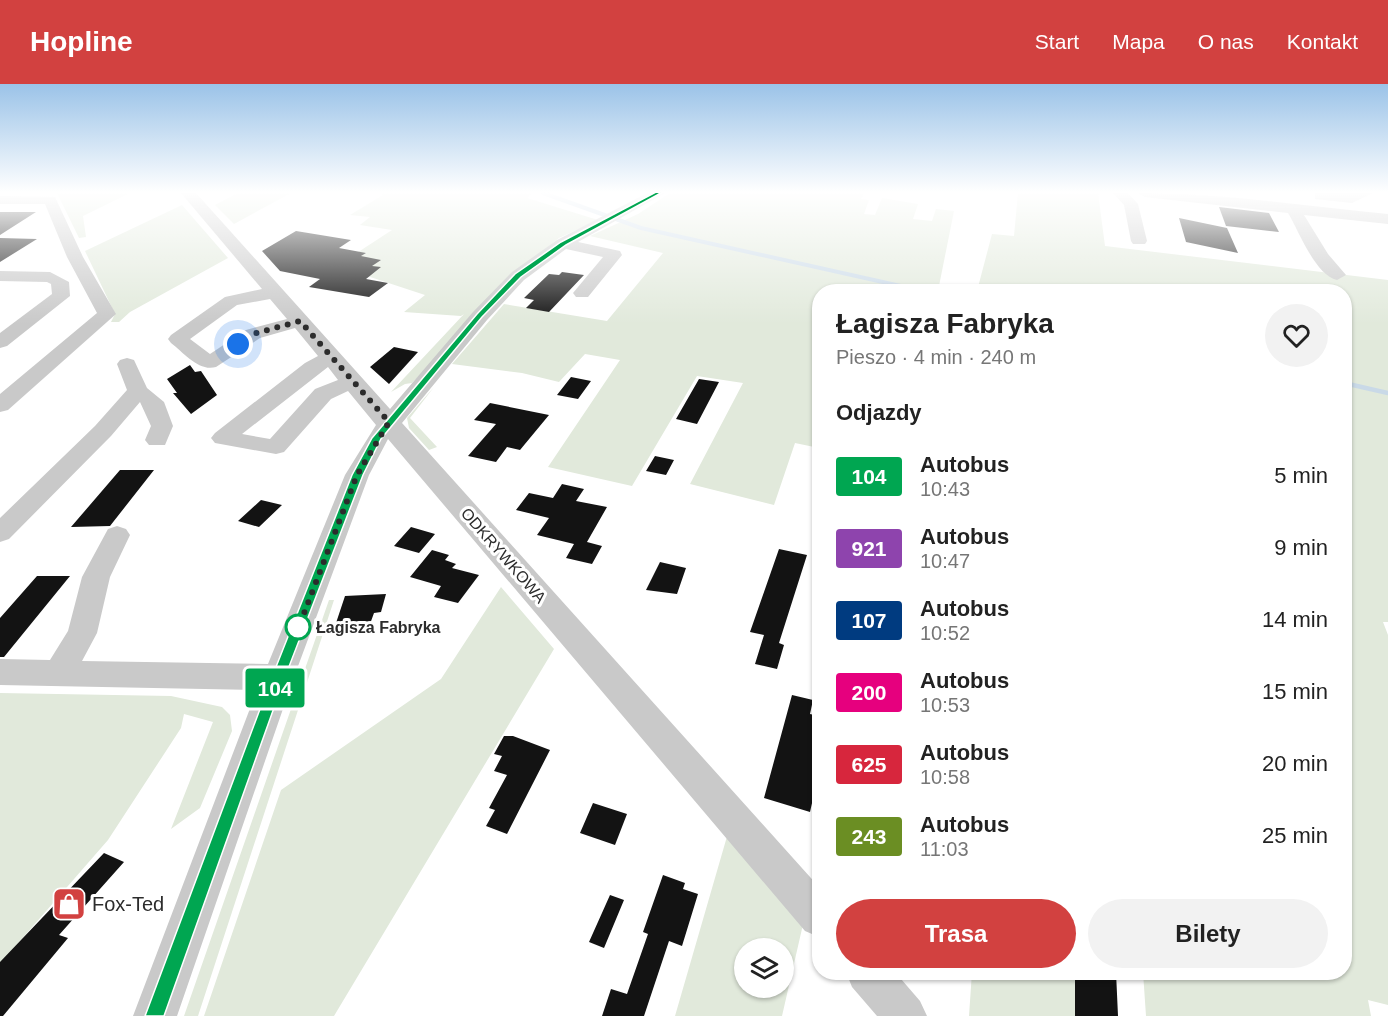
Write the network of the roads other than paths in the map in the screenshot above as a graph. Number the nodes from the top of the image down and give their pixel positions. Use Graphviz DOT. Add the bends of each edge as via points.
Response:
graph roads {
  1 [pos="66,236"];
  2 [pos="227,236"];
  3 [pos="575,236"];
  4 [pos="1138,236"];
  5 [pos="1313,236"];
  6 [pos="1139,241"];
  7 [pos="563,243"];
  8 [pos="1337,275"];
  9 [pos="0,276"];
  10 [pos="276,292"];
  11 [pos="582,293"];
  12 [pos="300,321"];
  13 [pos="0,342"];
  14 [pos="332,357"];
  15 [pos="127,364"];
  16 [pos="353,381"];
  17 [pos="138,391"];
  18 [pos="0,405"];
  19 [pos="389,422"];
  20 [pos="157,440"];
  21 [pos="0,533"];
  22 [pos="117,535"];
  23 [pos="0,672"];
  24 [pos="58,674"];
  25 [pos="279,677"];
  26 [pos="812,909"];
  27 [pos="874,980"];
  28 [pos="154,1016"];
  29 [pos="905,1016"];
  1 -- 18 [label="street" via="107,314"];
  2 -- 10 [label="street, ODKRYWKOWA"];
  3 -- 7 [label="street"];
  4 -- 6 [label="street"];
  5 -- 8 [label="street" via="1329,271"];
  7 -- 11 [label="street" via="614,255"];
  7 -- 19 [label="street" via="498,294"];
  9 -- 13 [label="street" via="50,277 60,282 61,296"];
  10 -- 12 [label="street, ODKRYWKOWA"];
  10 -- 12 [label="street" via="231,301 178,339 209,363 253,334"];
  12 -- 14 [label="street, ODKRYWKOWA"];
  14 -- 16 [label="street, ODKRYWKOWA"];
  14 -- 16 [label="street" via="312,367 223,438 276,447 323,394"];
  15 -- 17 [label="street"];
  16 -- 19 [label="street, ODKRYWKOWA"];
  17 -- 20 [label="street" via="153,402 162,426"];
  17 -- 21 [label="street"];
  19 -- 25 [label="street" via="357,475"];
  19 -- 26 [label="street, ODKRYWKOWA"];
  22 -- 24 [label="street" via="96,577 82,633"];
  23 -- 24 [label="street"];
  24 -- 25 [label="street"];
  25 -- 28 [label="street"];
  27 -- 29 [label="street"];
}
